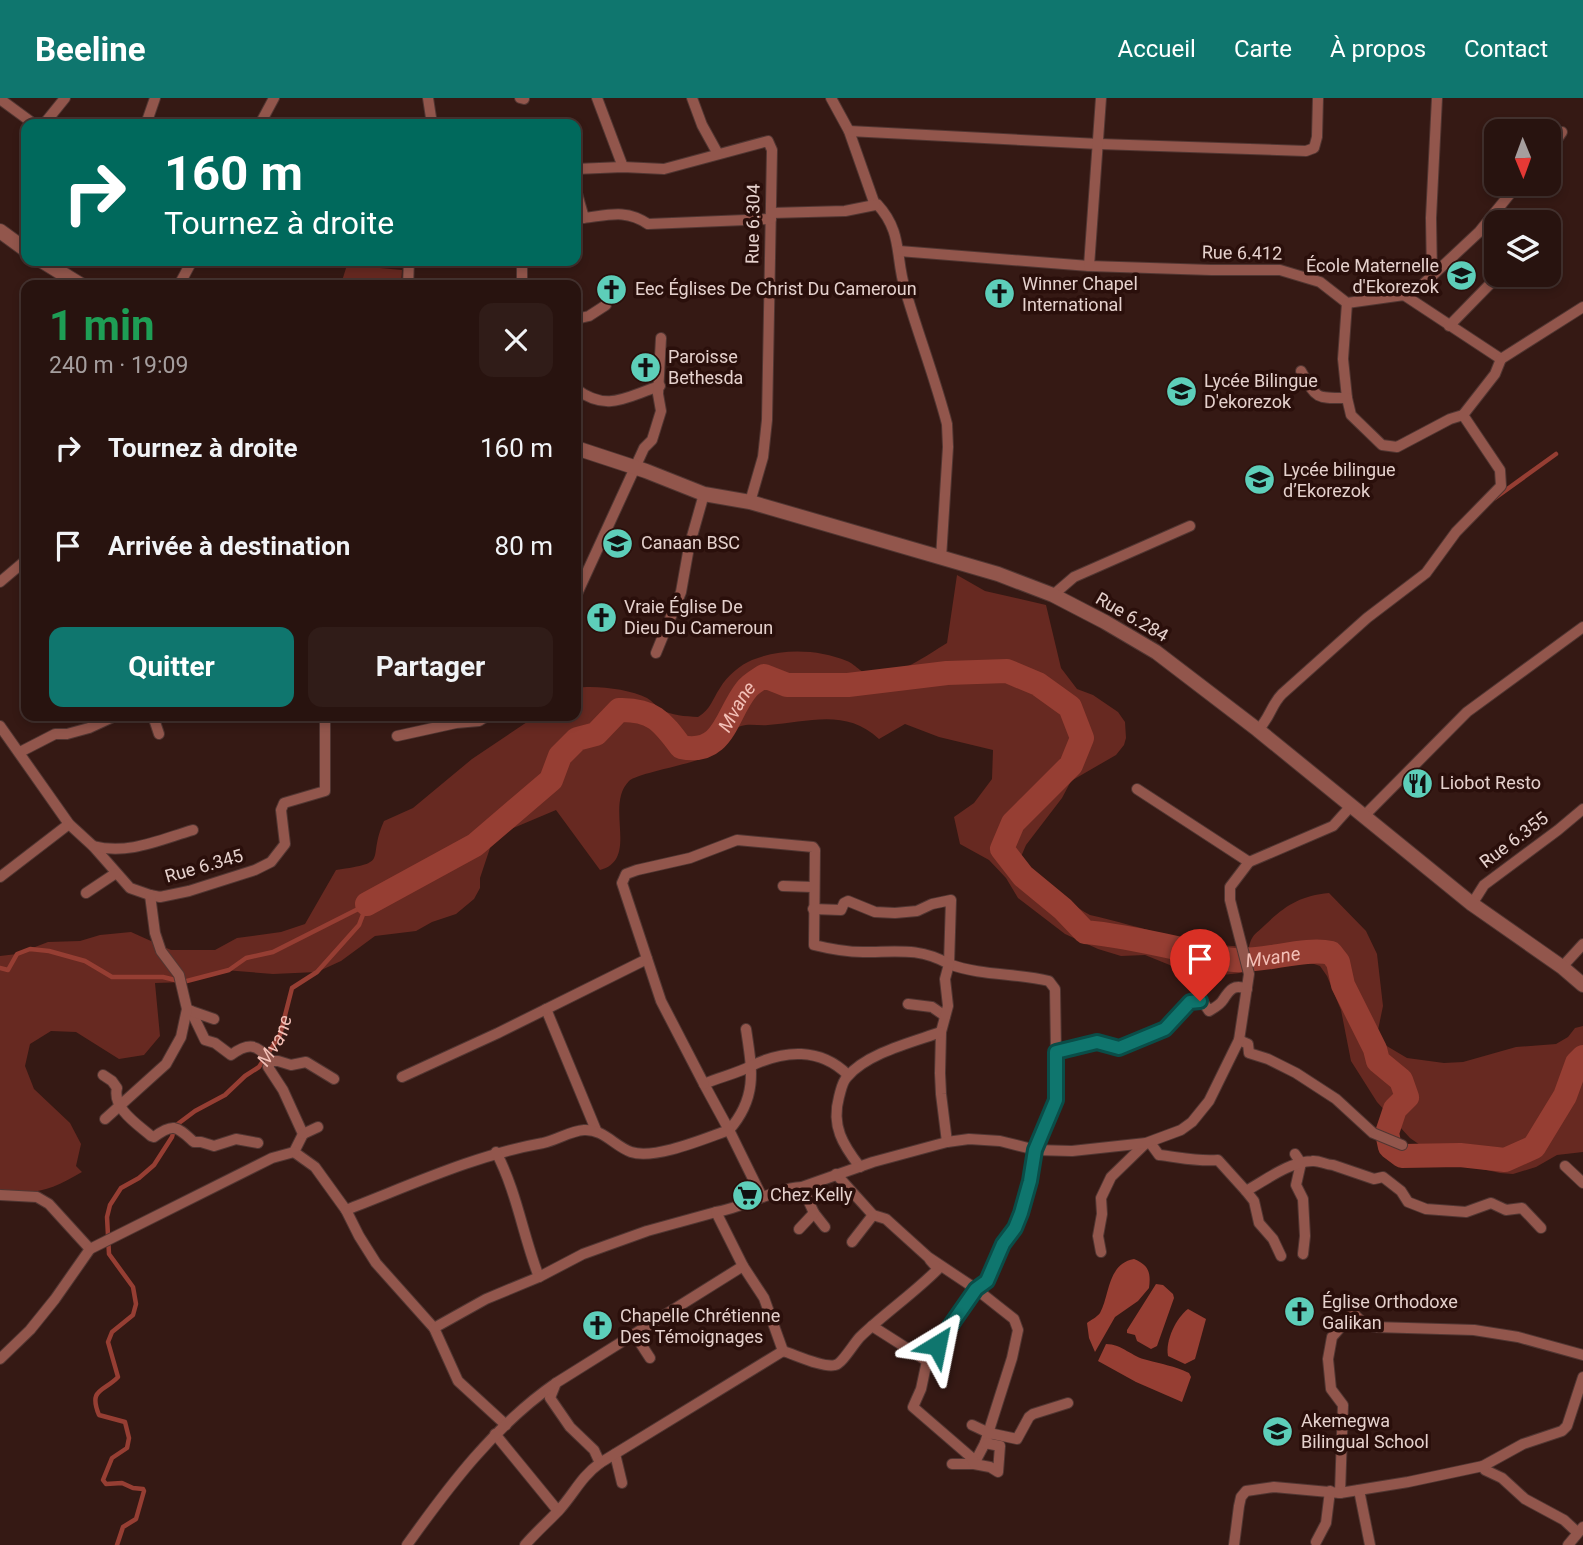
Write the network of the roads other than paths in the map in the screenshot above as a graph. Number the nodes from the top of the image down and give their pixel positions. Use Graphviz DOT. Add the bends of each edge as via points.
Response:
graph roads {
  1 [pos="65,98"];
  2 [pos="155,98"];
  3 [pos="274,98"];
  4 [pos="428,98"];
  5 [pos="597,98"];
  6 [pos="692,98"];
  7 [pos="831,98"];
  8 [pos="1101,98"];
  9 [pos="1318,98"];
  10 [pos="1437,98"];
  11 [pos="0,99"];
  12 [pos="27,119"];
  13 [pos="48,119"];
  14 [pos="148,119"];
  15 [pos="263,119"];
  16 [pos="431,119"];
  17 [pos="849,131"];
  18 [pos="1099,144"];
  19 [pos="718,154"];
  20 [pos="623,167"];
  21 [pos="581,169"];
  22 [pos="1509,196"];
  23 [pos="875,205"];
  24 [pos="581,208"];
  25 [pos="771,216"];
  26 [pos="0,231"];
  27 [pos="21,246"];
  28 [pos="900,251"];
  29 [pos="61,266"];
  30 [pos="1089,266"];
  31 [pos="1432,275"];
  32 [pos="76,280"];
  33 [pos="1486,287"];
  34 [pos="1404,295"];
  35 [pos="1346,303"];
  36 [pos="606,305"];
  37 [pos="1583,307"];
  38 [pos="581,318"];
  39 [pos="1448,326"];
  40 [pos="662,338"];
  41 [pos="1501,359"];
  42 [pos="1301,371"];
  43 [pos="660,386"];
  44 [pos="581,393"];
  45 [pos="1347,398"];
  46 [pos="1463,415"];
  47 [pos="581,450"];
  48 [pos="635,468"];
  49 [pos="704,494"];
  50 [pos="750,502"];
  51 [pos="1190,526"];
  52 [pos="941,558"];
  53 [pos="21,564"];
  54 [pos="0,582"];
  55 [pos="581,585"];
  56 [pos="1053,595"];
  57 [pos="1583,627"];
  58 [pos="656,653"];
  59 [pos="104,721"];
  60 [pos="155,721"];
  61 [pos="326,721"];
  62 [pos="447,721"];
  63 [pos="1258,730"];
  64 [pos="2,733"];
  65 [pos="159,734"];
  66 [pos="397,736"];
  67 [pos="19,752"];
  68 [pos="1137,789"];
  69 [pos="1350,807"];
  70 [pos="1583,808"];
  71 [pos="1364,816"];
  72 [pos="69,824"];
  73 [pos="193,830"];
  74 [pos="93,846"];
  75 [pos="1249,862"];
  76 [pos="116,873"];
  77 [pos="0,877"];
  78 [pos="783,886"];
  79 [pos="813,887"];
  80 [pos="86,893"];
  81 [pos="150,895"];
  82 [pos="1472,904"];
  83 [pos="813,909"];
  84 [pos="1583,944"];
  85 [pos="814,945"];
  86 [pos="805,955"];
  87 [pos="647,959"];
  88 [pos="948,964"];
  89 [pos="1562,967"];
  90 [pos="1583,985"];
  91 [pos="1247,989"];
  92 [pos="946,994"];
  93 [pos="908,1004"];
  94 [pos="932,1007"];
  95 [pos="546,1009"];
  96 [pos="189,1010"];
  97 [pos="945,1016"];
  98 [pos="214,1019"];
  99 [pos="746,1029"];
  100 [pos="941,1032"];
  101 [pos="1239,1040"];
  102 [pos="1056,1052"];
  103 [pos="271,1061"];
  104 [pos="751,1066"];
  105 [pos="103,1074"];
  106 [pos="848,1075"];
  107 [pos="402,1077"];
  108 [pos="334,1079"];
  109 [pos="704,1084"];
  110 [pos="120,1106"];
  111 [pos="106,1119"];
  112 [pos="318,1127"];
  113 [pos="596,1130"];
  114 [pos="729,1130"];
  115 [pos="303,1134"];
  116 [pos="947,1142"];
  117 [pos="258,1143"];
  118 [pos="1146,1143"];
  119 [pos="1402,1145"];
  120 [pos="1035,1150"];
  121 [pos="294,1152"];
  122 [pos="496,1153"];
  123 [pos="1298,1158"];
  124 [pos="1565,1166"];
  125 [pos="860,1167"];
  126 [pos="836,1174"];
  127 [pos="1583,1182"];
  128 [pos="802,1187"];
  129 [pos="1246,1191"];
  130 [pos="0,1195"];
  131 [pos="762,1196"];
  132 [pos="346,1210"];
  133 [pos="716,1212"];
  134 [pos="814,1213"];
  135 [pos="873,1215"];
  136 [pos="825,1227"];
  137 [pos="1541,1228"];
  138 [pos="799,1229"];
  139 [pos="852,1242"];
  140 [pos="90,1248"];
  141 [pos="1101,1252"];
  142 [pos="1303,1254"];
  143 [pos="1281,1256"];
  144 [pos="928,1257"];
  145 [pos="743,1266"];
  146 [pos="539,1277"];
  147 [pos="976,1289"];
  148 [pos="872,1326"];
  149 [pos="434,1328"];
  150 [pos="635,1335"];
  151 [pos="783,1351"];
  152 [pos="1583,1355"];
  153 [pos="650,1357"];
  154 [pos="0,1359"];
  155 [pos="927,1361"];
  156 [pos="1583,1377"];
  157 [pos="556,1383"];
  158 [pos="1068,1403"];
  159 [pos="506,1424"];
  160 [pos="972,1425"];
  161 [pos="495,1434"];
  162 [pos="987,1438"];
  163 [pos="615,1454"];
  164 [pos="600,1462"];
  165 [pos="952,1464"];
  166 [pos="974,1464"];
  167 [pos="1483,1466"];
  168 [pos="622,1483"];
  169 [pos="1359,1490"];
  170 [pos="1335,1492"];
  171 [pos="558,1511"];
  172 [pos="1580,1530"];
  173 [pos="1316,1542"];
  174 [pos="407,1545"];
  175 [pos="525,1545"];
  176 [pos="1234,1545"];
  177 [pos="1370,1545"];
  178 [pos="1568,1545"];
  1 -- 13 [label="street"];
  2 -- 14 [label="street"];
  3 -- 15 [label="street"];
  4 -- 16 [label="street"];
  5 -- 20 [label="street"];
  6 -- 19 [label="street"];
  7 -- 17 [label="street"];
  8 -- 18 [label="street"];
  9 -- 18 [label="street" via="1317,137 1314,148 1306,151"];
  10 -- 31 [label="street"];
  11 -- 12 [label="street"];
  17 -- 18 [label="street"];
  17 -- 23 [label="street"];
  18 -- 30 [label="street"];
  19 -- 20 [label="street, Rue 6.304" via="664,169"];
  19 -- 25 [label="street, Rue 6.304" via="768,141 772,150"];
  20 -- 21 [label="street, Rue 6.304"];
  22 -- 31 [label="street"];
  23 -- 25 [label="street"];
  23 -- 28 [label="street" via="890,218"];
  24 -- 25 [label="street" via="584,218 635,215 648,224"];
  25 -- 50 [label="street, Rue 6.304" via="766,419"];
  26 -- 27 [label="street"];
  28 -- 30 [label="street, Rue 6.412"];
  28 -- 52 [label="street" via="904,285 947,424"];
  29 -- 32 [label="street"];
  30 -- 35 [label="street, Rue 6.412" via="1280,270 1320,282"];
  31 -- 34 [label="street"];
  33 -- 39 [label="street"];
  34 -- 35 [label="street"];
  34 -- 39 [label="street"];
  35 -- 45 [label="street" via="1343,359"];
  36 -- 38 [label="street"];
  37 -- 41 [label="street"];
  39 -- 41 [label="street"];
  40 -- 43 [label="street"];
  41 -- 46 [label="street"];
  42 -- 45 [label="street" via="1319,398"];
  43 -- 44 [label="street" via="608,403"];
  43 -- 48 [label="street" via="660,411 652,440"];
  45 -- 46 [label="street" via="1351,415 1390,448"];
  46 -- 63 [label="street" via="1500,470 1501,486 1456,532 1426,573 1367,618 1282,694"];
  47 -- 48 [label="street, Rue 6.284"];
  48 -- 49 [label="street, Rue 6.284"];
  48 -- 55 [label="street"];
  49 -- 50 [label="street, Rue 6.284"];
  49 -- 58 [label="street" via="681,592"];
  50 -- 52 [label="street, Rue 6.284"];
  51 -- 56 [label="street" via="1074,576"];
  52 -- 56 [label="street, Rue 6.284"];
  53 -- 54 [label="street"];
  56 -- 63 [label="street, Rue 6.284" via="1156,652"];
  57 -- 71 [label="street" via="1467,712"];
  59 -- 67 [label="street" via="55,734"];
  60 -- 65 [label="street"];
  61 -- 81 [label="street, Rue 6.345" via="325,791 284,803 286,839 279,855 255,870 189,891"];
  62 -- 66 [label="street"];
  63 -- 69 [label="street, Rue 6.284"];
  64 -- 67 [label="street, Rue 6.345"];
  67 -- 72 [label="street, Rue 6.345"];
  68 -- 75 [label="street"];
  69 -- 71 [label="street, Rue 6.284"];
  69 -- 75 [label="street" via="1333,826"];
  70 -- 82 [label="street, Rue 6.355" via="1483,885"];
  71 -- 82 [label="street, Rue 6.284"];
  72 -- 74 [label="street, Rue 6.345"];
  72 -- 77 [label="street"];
  73 -- 74 [label="street" via="132,848"];
  74 -- 76 [label="street, Rue 6.345"];
  75 -- 91 [label="street" via="1230,887 1249,974"];
  76 -- 80 [label="street"];
  76 -- 81 [label="street, Rue 6.345" via="130,888"];
  78 -- 79 [label="street"];
  79 -- 83 [label="street"];
  79 -- 87 [label="street" via="815,848 751,840 737,840 626,874 622,883"];
  81 -- 96 [label="street" via="155,933 179,975"];
  82 -- 89 [label="street, Rue 6.284"];
  83 -- 85 [label="street"];
  83 -- 88 [label="street" via="841,910 848,901 875,912 917,911 951,900"];
  84 -- 89 [label="street"];
  85 -- 86 [label="street"];
  85 -- 88 [label="street" via="860,952 918,951"];
  87 -- 95 [label="street"];
  87 -- 109 [label="street" via="661,1002"];
  88 -- 92 [label="street"];
  88 -- 102 [label="street" via="1049,981 1055,989"];
  89 -- 90 [label="street, Rue 6.284"];
  91 -- 101 [label="street"];
  91 -- 102 [label="street" via="1229,989 1209,1012 1203,1002 1190,1002 1165,1029 1119,1048 1097,1042"];
  92 -- 94 [label="street"];
  92 -- 97 [label="street"];
  93 -- 94 [label="street"];
  94 -- 97 [label="street"];
  95 -- 107 [label="street"];
  95 -- 113 [label="street"];
  96 -- 98 [label="street"];
  96 -- 103 [label="street" via="205,1040 231,1055 242,1047 257,1047"];
  96 -- 110 [label="street" via="166,1064"];
  97 -- 100 [label="street"];
  99 -- 104 [label="street"];
  100 -- 106 [label="street" via="891,1050"];
  100 -- 116 [label="street" via="940,1094"];
  101 -- 118 [label="street" via="1209,1101 1192,1122"];
  101 -- 119 [label="street" via="1248,1044 1249,1054 1297,1073 1343,1104 1373,1133"];
  102 -- 120 [label="street" via="1056,1100"];
  103 -- 108 [label="street" via="306,1062"];
  103 -- 115 [label="street" via="268,1067"];
  104 -- 106 [label="street" via="790,1053 825,1058"];
  104 -- 109 [label="street"];
  104 -- 114 [label="street" via="750,1093"];
  105 -- 110 [label="street" via="117,1088"];
  106 -- 125 [label="street" via="838,1101 836,1126"];
  109 -- 114 [label="street"];
  110 -- 111 [label="street"];
  110 -- 117 [label="street" via="153,1137 172,1127 194,1142 214,1146 236,1139"];
  112 -- 115 [label="street"];
  113 -- 114 [label="street" via="632,1153 676,1149"];
  113 -- 122 [label="street"];
  114 -- 131 [label="street"];
  115 -- 121 [label="street"];
  116 -- 120 [label="street" via="969,1139"];
  116 -- 125 [label="street"];
  118 -- 120 [label="street"];
  118 -- 129 [label="street" via="1163,1156 1218,1160"];
  118 -- 141 [label="street" via="1111,1177 1101,1198"];
  120 -- 147 [label="street" via="1015,1228 987,1281"];
  121 -- 132 [label="street" via="315,1167"];
  121 -- 140 [label="street" via="272,1158"];
  122 -- 132 [label="street"];
  122 -- 146 [label="street" via="513,1190"];
  123 -- 129 [label="street"];
  123 -- 137 [label="street" via="1382,1177 1408,1202 1426,1209 1466,1212 1491,1203 1506,1210 1522,1208"];
  123 -- 142 [label="street"];
  124 -- 127 [label="street"];
  125 -- 126 [label="street"];
  126 -- 128 [label="street"];
  126 -- 135 [label="street"];
  128 -- 131 [label="street"];
  128 -- 134 [label="street"];
  129 -- 143 [label="street" via="1254,1201 1259,1223"];
  130 -- 140 [label="street" via="37,1196"];
  131 -- 133 [label="street"];
  132 -- 149 [label="street" via="376,1263"];
  133 -- 145 [label="street"];
  133 -- 146 [label="street" via="647,1231"];
  134 -- 136 [label="street"];
  134 -- 138 [label="street"];
  135 -- 139 [label="street"];
  135 -- 144 [label="street" via="886,1219"];
  140 -- 154 [label="street" via="38,1319"];
  144 -- 147 [label="street"];
  144 -- 148 [label="street" via="937,1269"];
  145 -- 150 [label="street"];
  145 -- 151 [label="street" via="764,1298"];
  146 -- 149 [label="street"];
  147 -- 155 [label="street"];
  147 -- 162 [label="street" via="1014,1319 1018,1329"];
  148 -- 151 [label="street" via="835,1365"];
  148 -- 155 [label="street"];
  149 -- 159 [label="street" via="458,1381"];
  150 -- 153 [label="street"];
  150 -- 157 [label="street"];
  151 -- 163 [label="street"];
  152 -- 170 [label="street" via="1474,1330 1374,1327 1353,1313 1329,1345 1331,1389 1343,1405"];
  155 -- 166 [label="street" via="913,1407"];
  156 -- 167 [label="street" via="1562,1431 1523,1444"];
  157 -- 159 [label="street"];
  157 -- 164 [label="street" via="550,1398"];
  158 -- 162 [label="street" via="1032,1414 1017,1439"];
  159 -- 161 [label="street"];
  160 -- 162 [label="street"];
  161 -- 171 [label="street"];
  161 -- 174 [label="street"];
  162 -- 166 [label="street"];
  162 -- 166 [label="street" via="1000,1446 998,1472"];
  163 -- 164 [label="street"];
  163 -- 168 [label="street"];
  164 -- 171 [label="street" via="579,1480"];
  165 -- 166 [label="street"];
  167 -- 169 [label="street"];
  167 -- 172 [label="street" via="1525,1499"];
  169 -- 170 [label="street"];
  169 -- 177 [label="street"];
  170 -- 173 [label="street"];
  170 -- 176 [label="street" via="1274,1487 1246,1491 1241,1497"];
  171 -- 175 [label="street"];
  172 -- 178 [label="street"];
}
